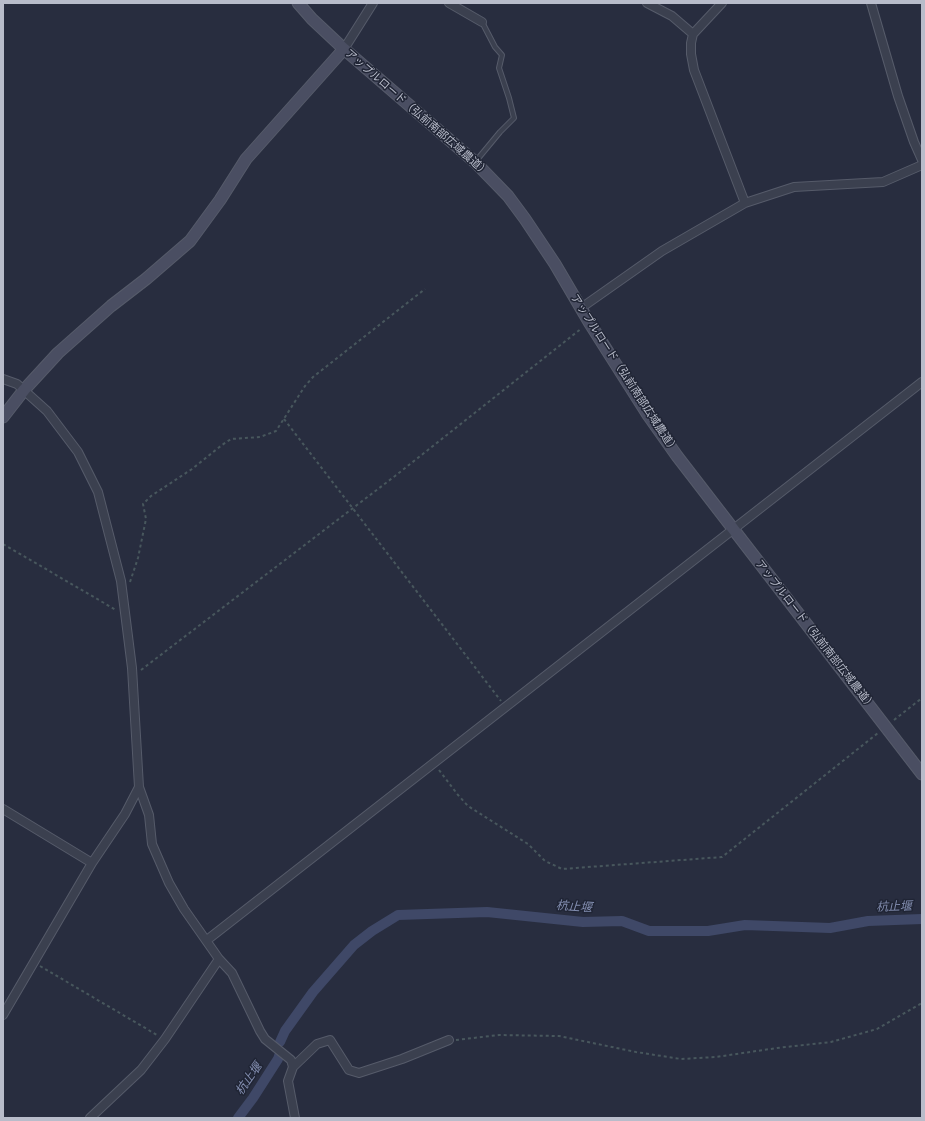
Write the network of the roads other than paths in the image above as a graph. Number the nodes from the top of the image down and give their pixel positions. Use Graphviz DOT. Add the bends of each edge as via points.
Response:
graph roads {
  1 [pos="298,3"];
  2 [pos="374,3"];
  3 [pos="449,3"];
  4 [pos="647,3"];
  5 [pos="722,3"];
  6 [pos="871,3"];
  7 [pos="482,22"];
  8 [pos="693,34"];
  9 [pos="344,49"];
  10 [pos="922,160"];
  11 [pos="476,162"];
  12 [pos="922,165"];
  13 [pos="745,203"];
  14 [pos="581,308"];
  15 [pos="3,379"];
  16 [pos="922,382"];
  17 [pos="24,390"];
  18 [pos="3,417"];
  19 [pos="733,529"];
  20 [pos="922,774"];
  21 [pos="138,787"];
  22 [pos="3,809"];
  23 [pos="92,863"];
  24 [pos="206,940"];
  25 [pos="219,959"];
  26 [pos="3,1015"];
  27 [pos="449,1040"];
  28 [pos="293,1067"];
  29 [pos="90,1118"];
  30 [pos="295,1118"];
  1 -- 9 [label="street, アップルロード（弘前南部広域農道）"];
  2 -- 9 [label="street"];
  3 -- 7 [label="street"];
  4 -- 8 [label="street" via="672,16"];
  5 -- 8 [label="street"];
  6 -- 10 [label="street" via="898,96"];
  7 -- 11 [label="lane" via="502,55 499,68 514,118"];
  8 -- 13 [label="street" via="691,54 694,70"];
  9 -- 11 [label="street, アップルロード（弘前南部広域農道）"];
  9 -- 17 [label="street" via="246,159 190,241 111,306 58,354"];
  11 -- 14 [label="street, アップルロード（弘前南部広域農道）" via="508,196 525,219"];
  12 -- 13 [label="street" via="883,182 794,188"];
  13 -- 14 [label="street" via="662,251"];
  14 -- 19 [label="street, アップルロード（弘前南部広域農道）" via="644,409"];
  15 -- 17 [label="street" via="17,384"];
  16 -- 19 [label="street"];
  17 -- 18 [label="street"];
  17 -- 21 [label="street" via="47,411 78,452 98,492 124,602 132,677"];
  19 -- 20 [label="street, アップルロード（弘前南部広域農道）"];
  19 -- 24 [label="street"];
  21 -- 23 [label="street" via="125,814"];
  21 -- 24 [label="street" via="149,815 152,844 169,883"];
  22 -- 23 [label="street"];
  23 -- 26 [label="street"];
  24 -- 25 [label="street"];
  25 -- 28 [label="street" via="232,974 265,1039 291,1060"];
  25 -- 29 [label="street" via="141,1070"];
  27 -- 28 [label="street" via="359,1073 349,1070 330,1040 317,1044"];
  28 -- 30 [label="street" via="288,1081"];
}
